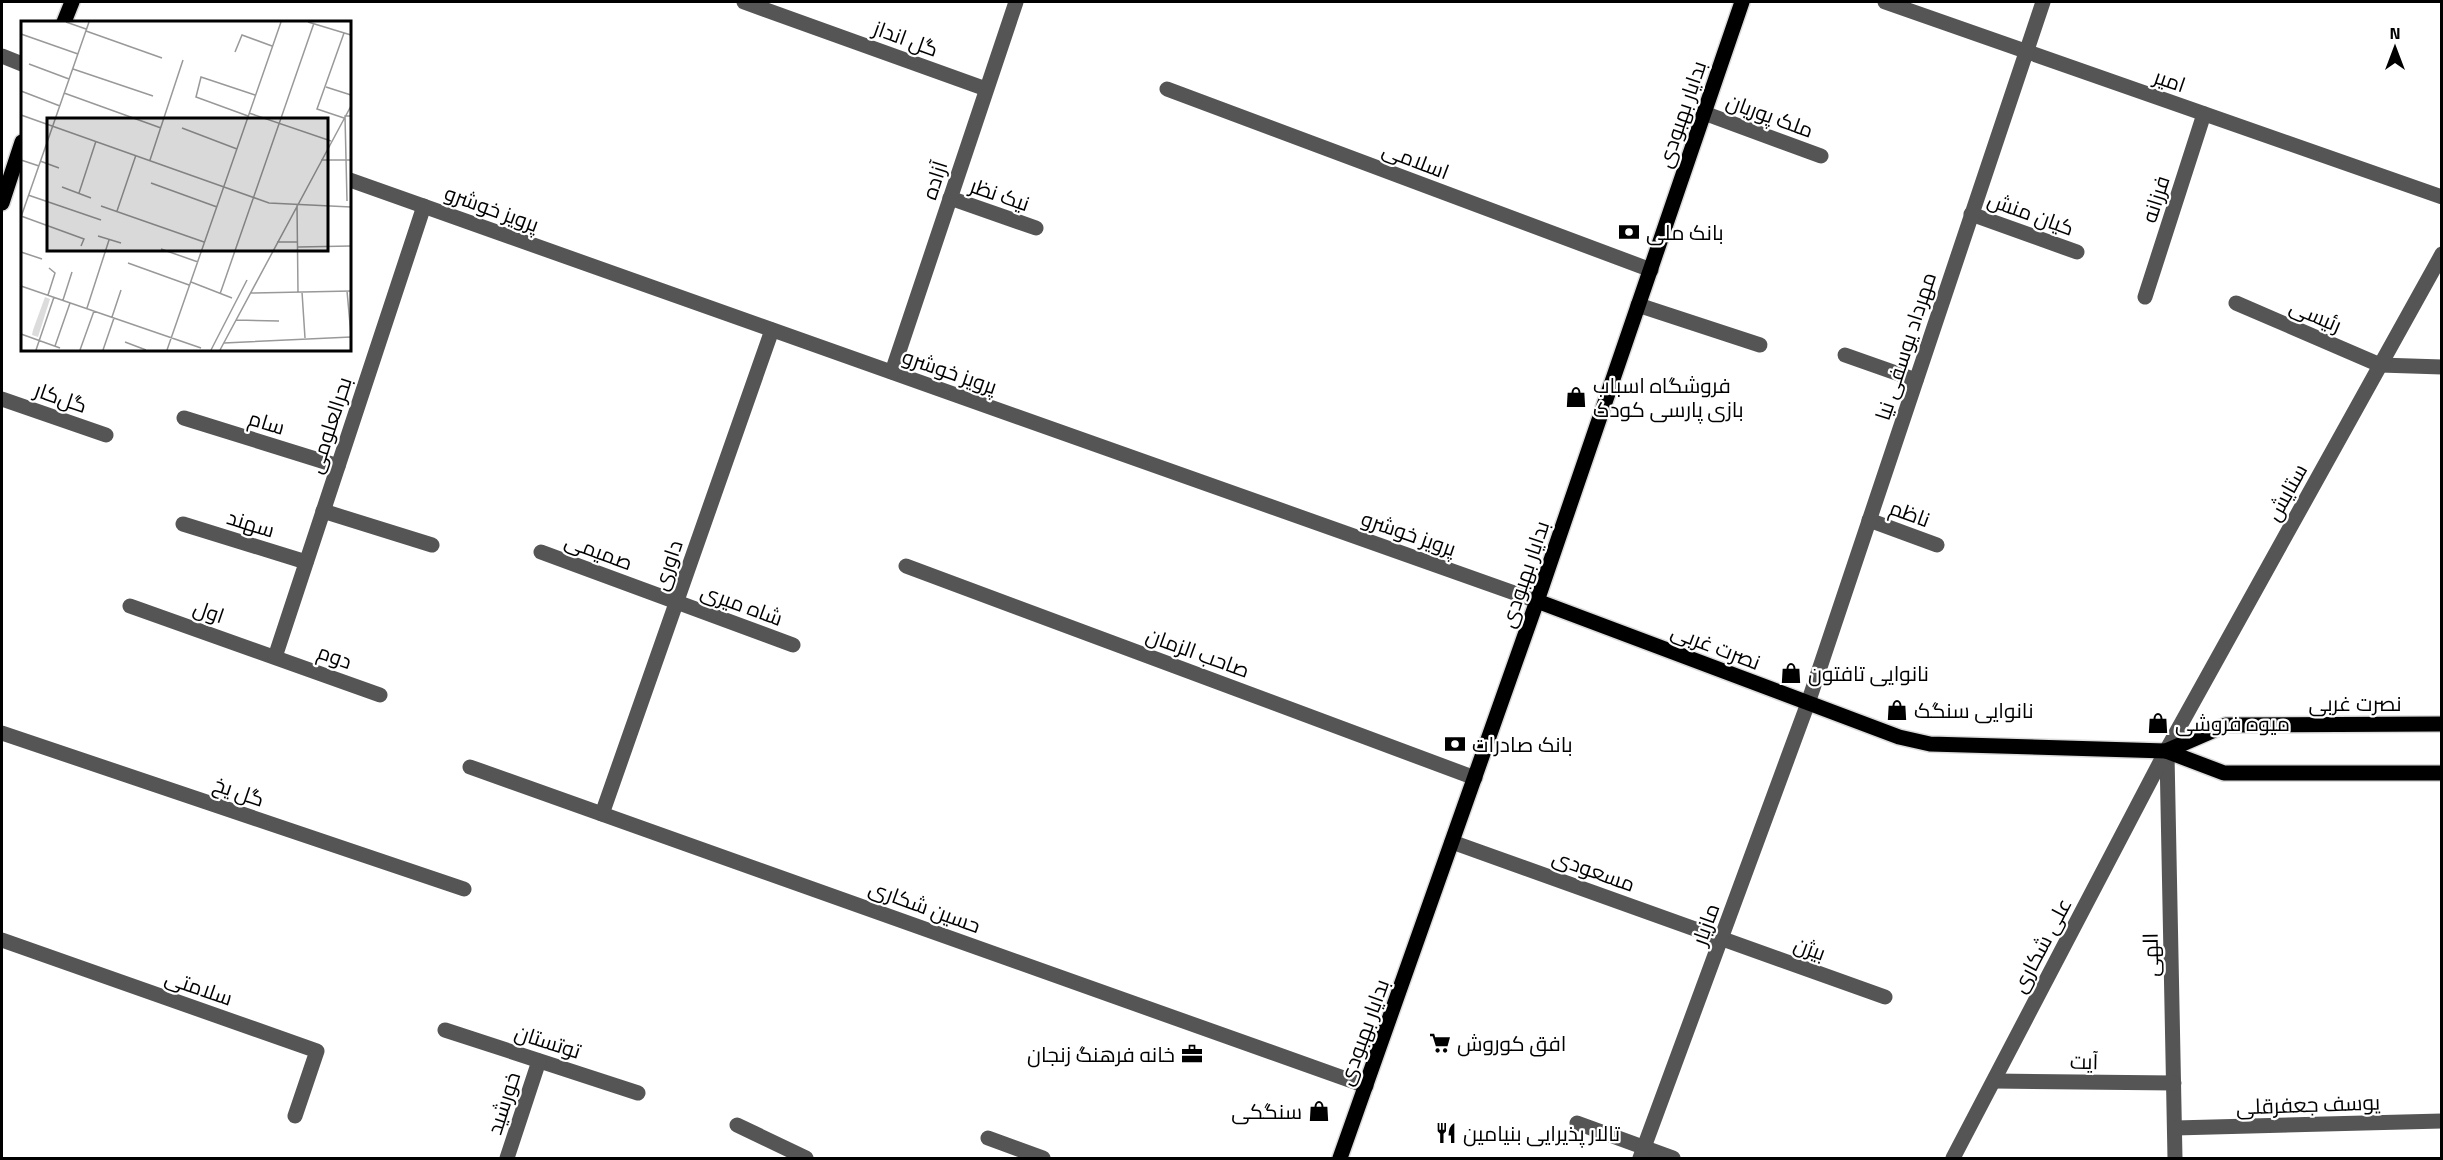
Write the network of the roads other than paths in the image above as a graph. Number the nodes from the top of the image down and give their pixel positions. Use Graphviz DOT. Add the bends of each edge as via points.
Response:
graph roads {
  1 [pos="72,2"];
  2 [pos="744,2"];
  3 [pos="1016,2"];
  4 [pos="1742,2"];
  5 [pos="1885,2"];
  6 [pos="2043,2"];
  7 [pos="64,21"];
  8 [pos="2026,51"];
  9 [pos="2,56"];
  10 [pos="21,64"];
  11 [pos="986,89"];
  12 [pos="1167,89"];
  13 [pos="1704,113"];
  14 [pos="2204,114"];
  15 [pos="21,145"];
  16 [pos="1821,156"];
  17 [pos="351,180"];
  18 [pos="2442,197"];
  19 [pos="950,198"];
  20 [pos="2,202"];
  21 [pos="424,206"];
  22 [pos="1971,214"];
  23 [pos="1036,228"];
  24 [pos="2077,252"];
  25 [pos="2442,254"];
  26 [pos="1651,270"];
  27 [pos="2145,297"];
  28 [pos="2236,303"];
  29 [pos="1638,305"];
  30 [pos="772,330"];
  31 [pos="1760,345"];
  32 [pos="1845,355"];
  33 [pos="2380,365"];
  34 [pos="2442,367"];
  35 [pos="892,372"];
  36 [pos="1916,381"];
  37 [pos="2,399"];
  38 [pos="184,418"];
  39 [pos="106,435"];
  40 [pos="338,466"];
  41 [pos="323,511"];
  42 [pos="1869,520"];
  43 [pos="183,524"];
  44 [pos="432,545"];
  45 [pos="1937,545"];
  46 [pos="541,552"];
  47 [pos="306,562"];
  48 [pos="906,566"];
  49 [pos="1537,601"];
  50 [pos="676,602"];
  51 [pos="130,606"];
  52 [pos="793,645"];
  53 [pos="275,657"];
  54 [pos="380,695"];
  55 [pos="1808,703"];
  56 [pos="2442,724"];
  57 [pos="2,733"];
  58 [pos="2166,751"];
  59 [pos="470,767"];
  60 [pos="2442,773"];
  61 [pos="1475,778"];
  62 [pos="602,814"];
  63 [pos="1452,843"];
  64 [pos="464,889"];
  65 [pos="1722,938"];
  66 [pos="2,940"];
  67 [pos="1885,997"];
  68 [pos="445,1030"];
  69 [pos="539,1061"];
  70 [pos="1994,1081"];
  71 [pos="2174,1083"];
  72 [pos="1366,1086"];
  73 [pos="638,1093"];
  74 [pos="295,1116"];
  75 [pos="2442,1121"];
  76 [pos="1577,1123"];
  77 [pos="736,1125"];
  78 [pos="2175,1128"];
  79 [pos="988,1138"];
  80 [pos="1642,1153"];
  81 [pos="507,1158"];
  82 [pos="806,1158"];
  83 [pos="1043,1158"];
  84 [pos="1340,1158"];
  85 [pos="1673,1158"];
  86 [pos="1953,1158"];
  87 [pos="2175,1158"];
  1 -- 7 [label="main road"];
  2 -- 11 [label="street, گل انداز"];
  3 -- 11 [label="street, آزاده"];
  4 -- 13 [label="main road, بدایار بهبودی"];
  5 -- 8 [label="street, امیر"];
  6 -- 8 [label="street, مهرداد یوسفی نیا"];
  8 -- 14 [label="street, امیر"];
  8 -- 22 [label="street, مهرداد یوسفی نیا"];
  9 -- 10 [label="street"];
  11 -- 19 [label="street, آزاده"];
  12 -- 26 [label="street, اسلامی"];
  13 -- 16 [label="street, ملک پوریان"];
  13 -- 26 [label="main road, بدایار بهبودی"];
  14 -- 18 [label="street, امیر"];
  14 -- 27 [label="street, فرزانه"];
  15 -- 20 [label="main road"];
  17 -- 21 [label="street, پرویز خوشرو"];
  19 -- 23 [label="street, نیک نظر"];
  19 -- 35 [label="street, آزاده"];
  21 -- 30 [label="street, پرویز خوشرو"];
  21 -- 40 [label="street, بحرالعلومی"];
  22 -- 24 [label="street, کیان منش"];
  22 -- 36 [label="street, مهرداد یوسفی نیا"];
  25 -- 33 [label="street, ستایش"];
  26 -- 29 [label="main road, بدایار بهبودی"];
  28 -- 33 [label="street, رئیسی"];
  29 -- 31 [label="street"];
  29 -- 49 [label="main road, بدایار بهبودی"];
  30 -- 35 [label="street, پرویز خوشرو"];
  30 -- 50 [label="street, داوری"];
  32 -- 36 [label="street"];
  33 -- 34 [label="street"];
  33 -- 58 [label="street, ستایش"];
  35 -- 49 [label="street, پرویز خوشرو"];
  36 -- 42 [label="street, مهرداد یوسفی نیا"];
  37 -- 39 [label="street, گل‌کار"];
  38 -- 40 [label="street, سام"];
  40 -- 41 [label="street, بحرالعلومی"];
  41 -- 44 [label="street"];
  41 -- 47 [label="street, بحرالعلومی"];
  42 -- 45 [label="street, ناظم"];
  42 -- 55 [label="street, مهرداد یوسفی نیا"];
  43 -- 47 [label="street, سهند"];
  46 -- 50 [label="street, صمیمی"];
  47 -- 53 [label="street, بحرالعلومی"];
  48 -- 61 [label="street, صاحب الزمان"];
  49 -- 55 [label="main road, نصرت غربی"];
  49 -- 61 [label="main road, بدایار بهبودی"];
  50 -- 52 [label="street, شاه میری"];
  50 -- 62 [label="street, داوری"];
  51 -- 53 [label="street, اول"];
  53 -- 54 [label="street, دوم"];
  55 -- 58 [label="main road, نصرت غربی" via="1899,738 1930,744"];
  55 -- 65 [label="street, مازیار"];
  56 -- 58 [label="main road, نصرت غربی" via="2226,725"];
  57 -- 64 [label="street, گل یخ"];
  58 -- 60 [label="main road, نصرت غربی" via="2224,773"];
  58 -- 70 [label="street, علی شکاری"];
  58 -- 71 [label="street, الهی"];
  59 -- 62 [label="street, حسین شکاری"];
  61 -- 63 [label="main road, بدایار بهبودی"];
  62 -- 72 [label="street, حسین شکاری"];
  63 -- 65 [label="street, مسعودی"];
  63 -- 72 [label="main road, بدایار بهبودی"];
  65 -- 67 [label="street, بیژن"];
  65 -- 80 [label="street, مازیار"];
  66 -- 74 [label="street, سلامتی" via="317,1051"];
  68 -- 69 [label="street, توتستان"];
  69 -- 73 [label="street, توتستان"];
  69 -- 81 [label="street, خورشید"];
  70 -- 71 [label="street, آیت"];
  70 -- 86 [label="street, علی شکاری"];
  71 -- 78 [label="street, الهی"];
  72 -- 84 [label="main road, بدایار بهبودی"];
  75 -- 78 [label="street, یوسف جعفرقلی"];
  76 -- 80 [label="street"];
  77 -- 82 [label="street"];
  78 -- 87 [label="street, الهی"];
  79 -- 83 [label="street"];
  80 -- 85 [label="street"];
}
